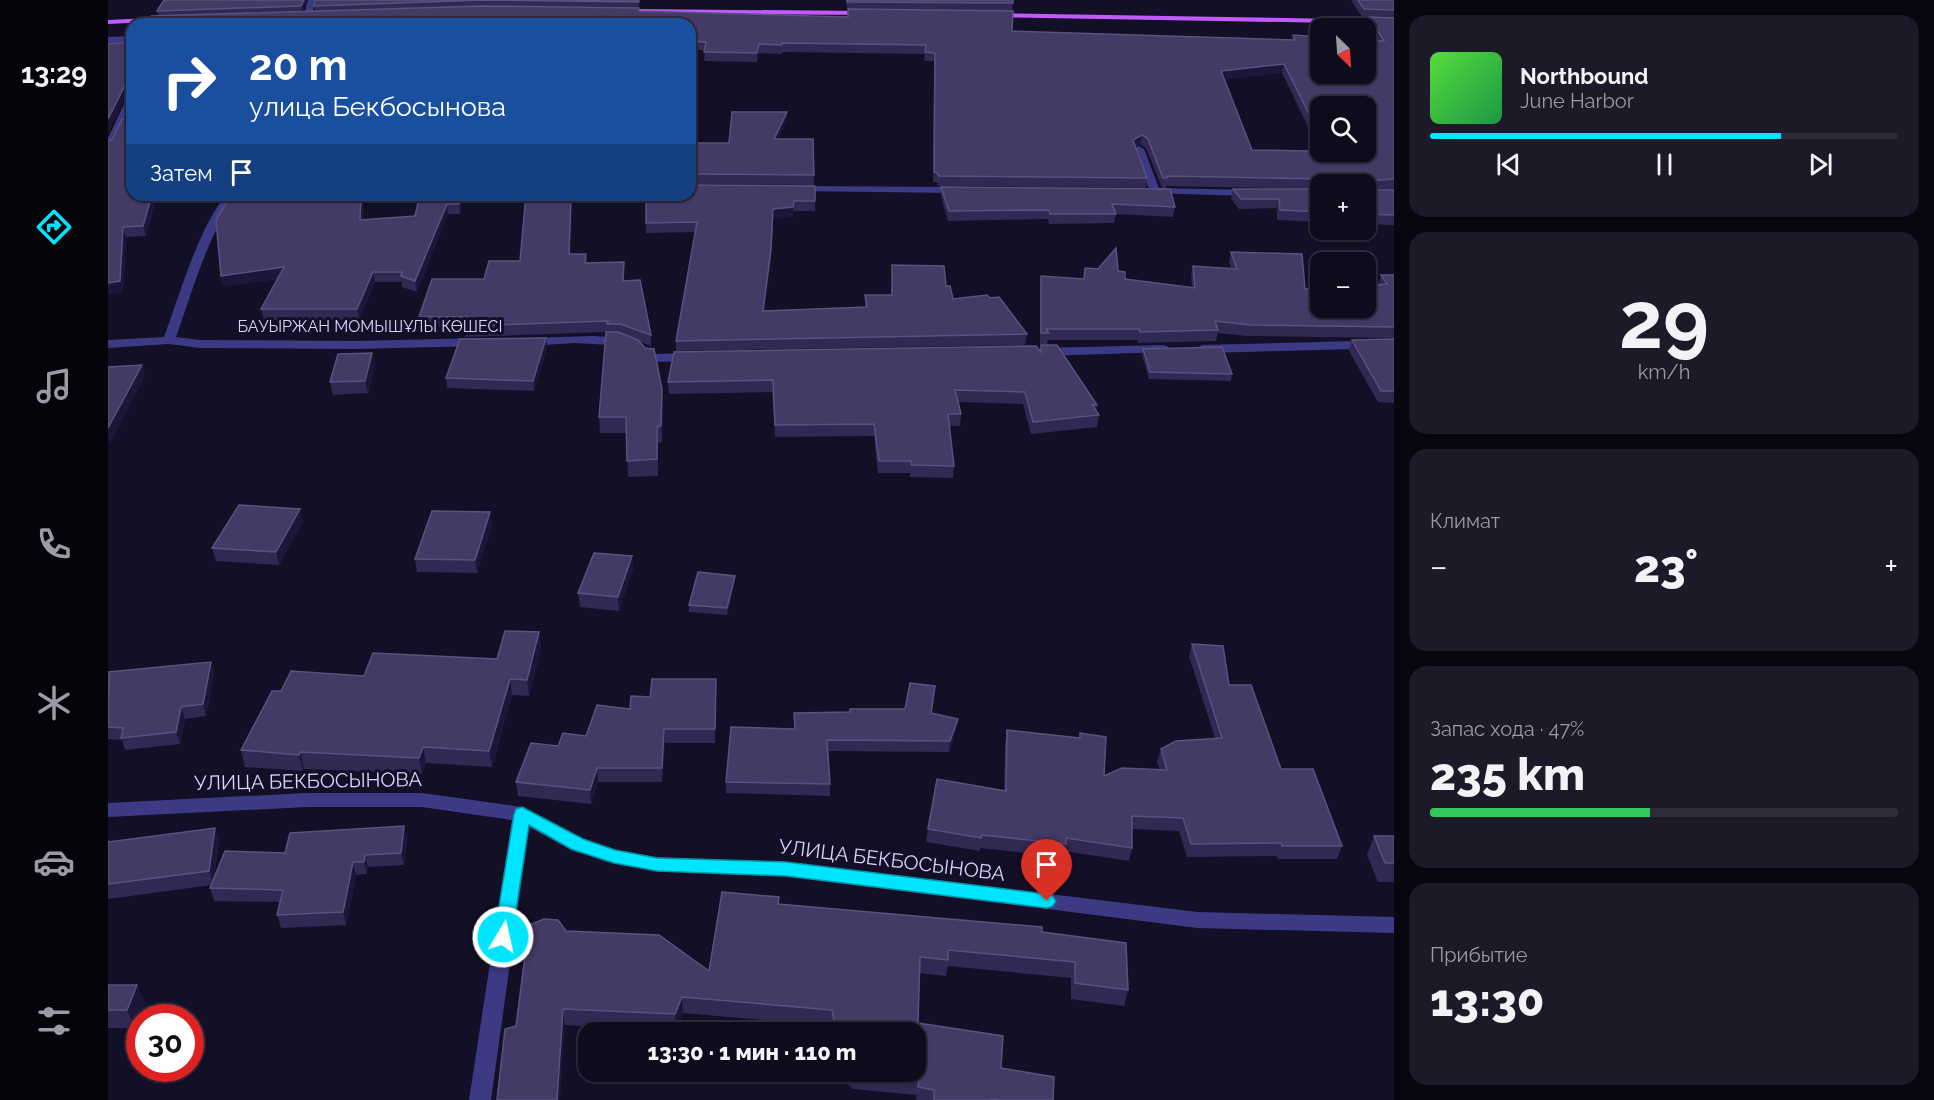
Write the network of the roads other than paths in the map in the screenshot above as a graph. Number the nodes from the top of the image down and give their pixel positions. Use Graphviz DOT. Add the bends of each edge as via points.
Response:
graph roads {
  1 [pos="312,0"];
  2 [pos="625,11"];
  3 [pos="308,14"];
  4 [pos="318,14"];
  5 [pos="873,14"];
  6 [pos="296,15"];
  7 [pos="980,15"];
  8 [pos="108,22"];
  9 [pos="126,22"];
  10 [pos="1394,22"];
  11 [pos="126,39"];
  12 [pos="108,40"];
  13 [pos="126,110"];
  14 [pos="108,148"];
  15 [pos="1139,149"];
  16 [pos="783,189"];
  17 [pos="973,190"];
  18 [pos="1137,191"];
  19 [pos="1155,191"];
  20 [pos="1262,193"];
  21 [pos="225,201"];
  22 [pos="169,340"];
  23 [pos="108,344"];
  24 [pos="1394,344"];
  25 [pos="1171,349"];
  26 [pos="1194,349"];
  27 [pos="1030,352"];
  28 [pos="711,357"];
  29 [pos="108,810"];
  30 [pos="522,814"];
  31 [pos="1394,925"];
  32 [pos="480,1100"];
  1 -- 3 [label="street"];
  2 -- 5 [label="main road"];
  3 -- 4 [label="main road"];
  3 -- 6 [label="main road"];
  7 -- 10 [label="main road"];
  8 -- 9 [label="main road"];
  11 -- 12 [label="street"];
  13 -- 14 [label="street"];
  15 -- 19 [label="street"];
  16 -- 17 [label="street"];
  18 -- 19 [label="street"];
  19 -- 20 [label="street"];
  21 -- 22 [label="street"];
  22 -- 23 [label="street, БАУЫРЖАН МОМЫШҰЛЫ КӨШЕСІ"];
  22 -- 28 [label="street, БАУЫРЖАН МОМЫШҰЛЫ КӨШЕСІ" via="200,344 355,345 620,341 645,350 650,358"];
  24 -- 26 [label="street"];
  25 -- 27 [label="street"];
  29 -- 30 [label="street, УЛИЦА БЕКБОСЫНОВА" via="307,800 422,800"];
  30 -- 31 [label="street, УЛИЦА БЕКБОСЫНОВА" via="577,844 657,864 786,869 1198,920"];
  30 -- 32 [label="street"];
}
